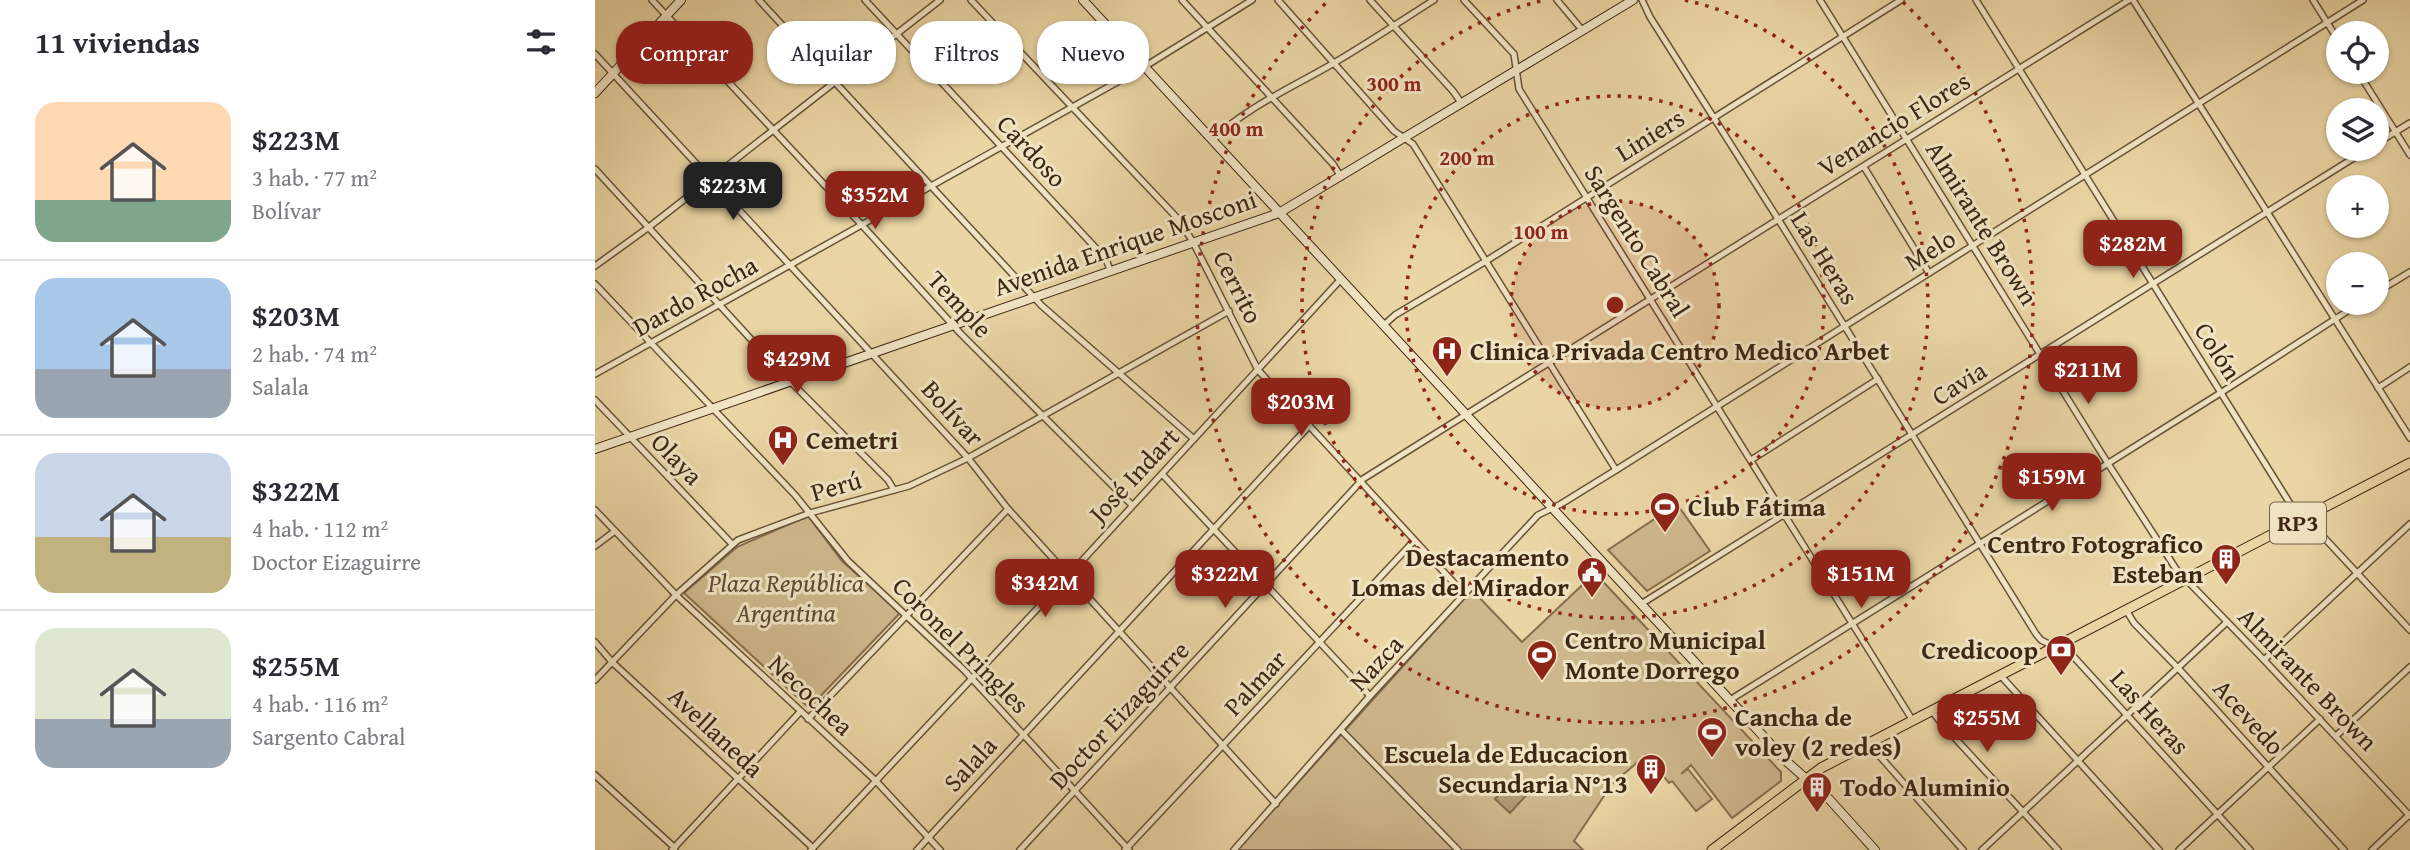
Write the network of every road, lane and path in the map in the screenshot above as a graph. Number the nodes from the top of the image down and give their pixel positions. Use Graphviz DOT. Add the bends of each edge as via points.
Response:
graph roads {
  1 [pos="652,0"];
  2 [pos="681,0"];
  3 [pos="759,0"];
  4 [pos="865,0"];
  5 [pos="940,0"];
  6 [pos="971,0"];
  7 [pos="1083,0"];
  8 [pos="1182,0"];
  9 [pos="1252,0"];
  10 [pos="1278,0"];
  11 [pos="1370,0"];
  12 [pos="1434,0"];
  13 [pos="1464,0"];
  14 [pos="1557,0"];
  15 [pos="1633,0"];
  16 [pos="1641,0"];
  17 [pos="1820,0"];
  18 [pos="1901,0"];
  19 [pos="1976,0"];
  20 [pos="2131,0"];
  21 [pos="2313,0"];
  22 [pos="2363,0"];
  23 [pos="666,16"];
  24 [pos="779,21"];
  25 [pos="884,21"];
  26 [pos="1102,21"];
  27 [pos="2326,21"];
  28 [pos="2329,21"];
  29 [pos="2326,23"];
  30 [pos="1393,26"];
  31 [pos="1207,27"];
  32 [pos="1583,31"];
  33 [pos="896,34"];
  34 [pos="1842,36"];
  35 [pos="595,54"];
  36 [pos="1149,62"];
  37 [pos="1334,63"];
  38 [pos="2019,69"];
  39 [pos="1517,70"];
  40 [pos="1149,72"];
  41 [pos="613,74"];
  42 [pos="830,84"];
  43 [pos="839,84"];
  44 [pos="1111,84"];
  45 [pos="2365,84"];
  46 [pos="595,93"];
  47 [pos="1273,98"];
  48 [pos="1462,104"];
  49 [pos="2197,104"];
  50 [pos="1071,107"];
  51 [pos="1715,118"];
  52 [pos="2410,122"];
  53 [pos="772,129"];
  54 [pos="2395,132"];
  55 [pos="2389,136"];
  56 [pos="1405,138"];
  57 [pos="1212,140"];
  58 [pos="1907,140"];
  59 [pos="1001,146"];
  60 [pos="2410,155"];
  61 [pos="2349,161"];
  62 [pos="1864,167"];
  63 [pos="595,169"];
  64 [pos="2085,175"];
  65 [pos="1341,177"];
  66 [pos="710,178"];
  67 [pos="931,186"];
  68 [pos="1587,197"];
  69 [pos="1279,212"];
  70 [pos="2266,212"];
  71 [pos="1778,219"];
  72 [pos="861,224"];
  73 [pos="649,227"];
  74 [pos="1193,242"];
  75 [pos="1973,246"];
  76 [pos="1486,261"];
  77 [pos="791,265"];
  78 [pos="595,267"];
  79 [pos="1111,270"];
  80 [pos="2410,272"];
  81 [pos="1929,273"];
  82 [pos="1341,279"];
  83 [pos="595,284"];
  84 [pos="2153,284"];
  85 [pos="2389,285"];
  86 [pos="1033,296"];
  87 [pos="1651,299"];
  88 [pos="719,304"];
  89 [pos="1229,311"];
  90 [pos="2340,315"];
  91 [pos="2333,319"];
  92 [pos="953,325"];
  93 [pos="1384,325"];
  94 [pos="1845,326"];
  95 [pos="650,344"];
  96 [pos="872,353"];
  97 [pos="2041,354"];
  98 [pos="1549,361"];
  99 [pos="2410,368"];
  100 [pos="1258,370"];
  101 [pos="1118,372"];
  102 [pos="595,374"];
  103 [pos="1878,379"];
  104 [pos="792,381"];
  105 [pos="2378,388"];
  106 [pos="2222,392"];
  107 [pos="595,400"];
  108 [pos="1717,407"];
  109 [pos="712,408"];
  110 [pos="1466,415"];
  111 [pos="1042,416"];
  112 [pos="1308,427"];
  113 [pos="1913,435"];
  114 [pos="629,437"];
  115 [pos="1194,439"];
  116 [pos="2410,439"];
  117 [pos="595,449"];
  118 [pos="968,458"];
  119 [pos="1751,460"];
  120 [pos="2107,462"];
  121 [pos="2410,463"];
  122 [pos="1616,470"];
  123 [pos="1162,474"];
  124 [pos="1360,482"];
  125 [pos="894,490"];
  126 [pos="1132,505"];
  127 [pos="1551,508"];
  128 [pos="1008,509"];
  129 [pos="595,510"];
  130 [pos="810,513"];
  131 [pos="1784,514"];
  132 [pos="2305,519"];
  133 [pos="2410,524"];
  134 [pos="1213,529"];
  135 [pos="615,531"];
  136 [pos="1414,541"];
  137 [pos="1980,542"];
  138 [pos="732,544"];
  139 [pos="595,546"];
  140 [pos="2357,573"];
  141 [pos="1068,576"];
  142 [pos="2186,580"];
  143 [pos="1265,586"];
  144 [pos="676,595"];
  145 [pos="1465,595"];
  146 [pos="1641,604"];
  147 [pos="2126,610"];
  148 [pos="905,615"];
  149 [pos="1853,622"];
  150 [pos="2227,622"];
  151 [pos="2410,630"];
  152 [pos="1119,631"];
  153 [pos="595,642"];
  154 [pos="1319,642"];
  155 [pos="2055,647"];
  156 [pos="2264,660"];
  157 [pos="612,662"];
  158 [pos="2410,667"];
  159 [pos="2178,668"];
  160 [pos="2001,676"];
  161 [pos="972,679"];
  162 [pos="595,680"];
  163 [pos="1171,688"];
  164 [pos="1370,696"];
  165 [pos="1730,700"];
  166 [pos="1932,711"];
  167 [pos="800,712"];
  168 [pos="2128,715"];
  169 [pos="808,719"];
  170 [pos="2320,719"];
  171 [pos="1913,721"];
  172 [pos="1341,730"];
  173 [pos="1023,734"];
  174 [pos="2336,736"];
  175 [pos="1869,744"];
  176 [pos="1223,746"];
  177 [pos="2078,761"];
  178 [pos="2268,768"];
  179 [pos="595,775"];
  180 [pos="1805,778"];
  181 [pos="738,779"];
  182 [pos="876,781"];
  183 [pos="1075,791"];
  184 [pos="1276,804"];
  185 [pos="2023,812"];
  186 [pos="2217,814"];
  187 [pos="2410,815"];
  188 [pos="929,837"];
  189 [pos="674,849"];
  190 [pos="812,849"];
  191 [pos="1127,849"];
  192 [pos="917,850"];
  193 [pos="940,850"];
  194 [pos="1020,850"];
  195 [pos="1234,850"];
  196 [pos="1458,850"];
  197 [pos="1712,850"];
  198 [pos="1875,850"];
  199 [pos="1963,850"];
  200 [pos="1982,850"];
  201 [pos="2058,850"];
  202 [pos="2159,850"];
  203 [pos="2179,850"];
  204 [pos="2249,850"];
  205 [pos="2344,850"];
  206 [pos="2372,850"];
  1 -- 23 [label="street, Temple"];
  2 -- 23 [label="main road"];
  3 -- 24 [label="street"];
  4 -- 25 [label="street, Cardoso"];
  5 -- 33 [label="street"];
  6 -- 50 [label="street, Cerrito"];
  7 -- 26 [label="main road"];
  8 -- 31 [label="street"];
  9 -- 31 [label="street, Dardo Rocha"];
  10 -- 37 [label="street"];
  11 -- 30 [label="street"];
  12 -- 30 [label="street"];
  13 -- 39 [label="street, Sargento Cabral" via="1514,54"];
  14 -- 32 [label="street"];
  15 -- 32 [label="main road, Avenida Enrique Mosconi"];
  16 -- 51 [label="street, Las Heras"];
  17 -- 34 [label="street, Almirante Brown"];
  18 -- 34 [label="street, Liniers"];
  19 -- 38 [label="street, Colón"];
  20 -- 38 [label="street, Venancio Flores"];
  20 -- 49 [label="street"];
  21 -- 27 [label="street"];
  22 -- 28 [label="street, Melo"];
  23 -- 41 [label="main road"];
  23 -- 53 [label="street, Temple"];
  29 -- 49 [label="street, Melo"];
  30 -- 37 [label="street"];
  30 -- 48 [label="street"];
  31 -- 36 [label="street, Dardo Rocha"];
  31 -- 47 [label="street"];
  32 -- 39 [label="main road, Avenida Enrique Mosconi"];
  33 -- 59 [label="street, Cardoso"];
  34 -- 51 [label="street, Liniers"];
  34 -- 58 [label="street, Almirante Brown"];
  35 -- 41 [label="street, Bolívar"];
  37 -- 47 [label="street"];
  37 -- 56 [label="street"];
  38 -- 58 [label="street, Venancio Flores"];
  38 -- 64 [label="street, Colón"];
  39 -- 48 [label="main road, Avenida Enrique Mosconi"];
  39 -- 68 [label="street, Sargento Cabral" via="1519,89"];
  40 -- 57 [label="main road"];
  41 -- 46 [label="main road"];
  41 -- 66 [label="street, Bolívar"];
  42 -- 53 [label="street"];
  43 -- 67 [label="street"];
  44 -- 50 [label="street, Dardo Rocha"];
  45 -- 54 [label="street"];
  47 -- 57 [label="street"];
  47 -- 65 [label="street"];
  48 -- 56 [label="main road, Avenida Enrique Mosconi"];
  49 -- 64 [label="street, Melo"];
  49 -- 70 [label="street"];
  50 -- 59 [label="street, Dardo Rocha"];
  50 -- 74 [label="street, Cerrito" via="1179,220"];
  51 -- 68 [label="street, Liniers"];
  51 -- 71 [label="street, Las Heras"];
  52 -- 54 [label="street"];
  53 -- 66 [label="street"];
  53 -- 72 [label="street, Temple"];
  54 -- 55 [label="street"];
  54 -- 60 [label="street"];
  56 -- 65 [label="main road, Avenida Enrique Mosconi"];
  56 -- 76 [label="street"];
  57 -- 69 [label="main road"];
  58 -- 62 [label="street, Venancio Flores"];
  58 -- 75 [label="street, Almirante Brown"];
  59 -- 67 [label="street, Dardo Rocha"];
  59 -- 79 [label="street, Cardoso" via="1106,259"];
  61 -- 70 [label="street, Cavia"];
  62 -- 71 [label="street, Venancio Flores"];
  62 -- 81 [label="street"];
  63 -- 73 [label="street"];
  64 -- 75 [label="street, Melo"];
  64 -- 84 [label="street, Colón"];
  65 -- 69 [label="main road, Avenida Enrique Mosconi"];
  66 -- 73 [label="street"];
  66 -- 77 [label="street, Bolívar"];
  67 -- 72 [label="street, Dardo Rocha"];
  67 -- 86 [label="street"];
  68 -- 76 [label="street, Liniers"];
  68 -- 87 [label="street, Sargento Cabral"];
  69 -- 74 [label="main road, Avenida Enrique Mosconi"];
  69 -- 82 [label="main road"];
  70 -- 84 [label="street, Cavia"];
  70 -- 91 [label="street"];
  71 -- 87 [label="street, Venancio Flores"];
  71 -- 94 [label="street, Las Heras"];
  72 -- 77 [label="street, Dardo Rocha"];
  72 -- 92 [label="street, Temple"];
  73 -- 78 [label="street"];
  73 -- 88 [label="street"];
  74 -- 79 [label="main road, Avenida Enrique Mosconi"];
  74 -- 89 [label="street, Cerrito"];
  75 -- 81 [label="street, Melo"];
  75 -- 97 [label="street, Almirante Brown"];
  76 -- 93 [label="street, Liniers"];
  76 -- 98 [label="street"];
  77 -- 88 [label="street, Dardo Rocha"];
  77 -- 96 [label="street, Bolívar"];
  79 -- 86 [label="main road, Avenida Enrique Mosconi"];
  80 -- 85 [label="street"];
  81 -- 94 [label="street, Melo"];
  82 -- 93 [label="main road"];
  82 -- 100 [label="street, José Indart"];
  83 -- 95 [label="street, Coronel Pringles"];
  84 -- 97 [label="street, Cavia"];
  84 -- 106 [label="street, Colón"];
  86 -- 92 [label="main road, Avenida Enrique Mosconi"];
  86 -- 101 [label="street"];
  87 -- 98 [label="street, Venancio Flores"];
  87 -- 108 [label="street, Sargento Cabral"];
  88 -- 95 [label="street, Dardo Rocha"];
  88 -- 104 [label="street"];
  89 -- 100 [label="street, Cerrito"];
  89 -- 101 [label="street, Perú"];
  90 -- 91 [label="street"];
  91 -- 105 [label="street"];
  91 -- 106 [label="street"];
  92 -- 96 [label="main road, Avenida Enrique Mosconi"];
  92 -- 111 [label="street, Temple"];
  93 -- 110 [label="main road"];
  94 -- 103 [label="street, Las Heras"];
  94 -- 108 [label="street, Melo"];
  95 -- 102 [label="street, Dardo Rocha"];
  95 -- 109 [label="street, Coronel Pringles"];
  96 -- 104 [label="main road, Avenida Enrique Mosconi"];
  96 -- 118 [label="street, Bolívar"];
  97 -- 113 [label="street, Cavia"];
  97 -- 120 [label="street, Almirante Brown"];
  98 -- 110 [label="street, Venancio Flores"];
  98 -- 122 [label="street"];
  99 -- 105 [label="street"];
  100 -- 112 [label="street, Cerrito"];
  100 -- 115 [label="street, José Indart"];
  101 -- 111 [label="street, Perú"];
  101 -- 115 [label="street"];
  103 -- 113 [label="street, Las Heras"];
  103 -- 119 [label="street"];
  104 -- 109 [label="main road, Avenida Enrique Mosconi"];
  104 -- 125 [label="street"];
  105 -- 116 [label="street"];
  106 -- 120 [label="street"];
  106 -- 132 [label="street, Colón" via="2294,510"];
  107 -- 114 [label="street, Olaya"];
  108 -- 119 [label="street, Sargento Cabral"];
  108 -- 122 [label="street, Melo"];
  109 -- 114 [label="main road, Avenida Enrique Mosconi"];
  109 -- 130 [label="street, Coronel Pringles"];
  110 -- 124 [label="street, Doctor Eizaguirre"];
  110 -- 127 [label="main road"];
  111 -- 118 [label="street, Perú"];
  111 -- 126 [label="street, Temple"];
  112 -- 124 [label="street, Cerrito"];
  112 -- 134 [label="street, Salala"];
  113 -- 131 [label="street, Cavia"];
  113 -- 137 [label="street, Las Heras"];
  114 -- 117 [label="main road, Avenida Enrique Mosconi"];
  114 -- 138 [label="street, Olaya"];
  115 -- 123 [label="street, José Indart"];
  118 -- 125 [label="street, Perú"];
  118 -- 128 [label="street, Bolívar"];
  119 -- 131 [label="street, Sargento Cabral"];
  120 -- 137 [label="street"];
  120 -- 142 [label="street, Almirante Brown"];
  121 -- 132 [label="highway, RP3"];
  122 -- 127 [label="street, Melo"];
  123 -- 126 [label="street, José Indart"];
  123 -- 134 [label="street"];
  124 -- 136 [label="street, Cerrito"];
  124 -- 143 [label="street, Doctor Eizaguirre"];
  125 -- 130 [label="street, Perú"];
  126 -- 141 [label="street, José Indart"];
  127 -- 145 [label="street, Nazca" via="1538,515"];
  127 -- 146 [label="main road"];
  128 -- 141 [label="street, Bolívar"];
  128 -- 148 [label="street"];
  129 -- 135 [label="street, Necochea"];
  130 -- 138 [label="street, Perú"];
  130 -- 148 [label="street, Coronel Pringles" via="848,561"];
  131 -- 146 [label="street, Cavia"];
  131 -- 149 [label="street, Sargento Cabral"];
  132 -- 140 [label="street, Colón"];
  132 -- 142 [label="highway, RP3"];
  133 -- 140 [label="street"];
  134 -- 143 [label="street"];
  134 -- 152 [label="street, Salala"];
  135 -- 139 [label="street"];
  135 -- 144 [label="street, Necochea"];
  136 -- 145 [label="street, Cerrito"];
  136 -- 154 [label="street, Palmar"];
  137 -- 149 [label="street"];
  137 -- 155 [label="street, Las Heras" via="2036,634"];
  138 -- 144 [label="street, Perú"];
  140 -- 151 [label="street, Colón"];
  140 -- 156 [label="street"];
  141 -- 152 [label="street, Bolívar"];
  141 -- 161 [label="street, José Indart"];
  142 -- 147 [label="highway, RP3"];
  142 -- 150 [label="street, Almirante Brown"];
  143 -- 154 [label="street"];
  143 -- 163 [label="street, Doctor Eizaguirre"];
  144 -- 157 [label="street, Perú"];
  144 -- 167 [label="street, Necochea"];
  145 -- 164 [label="street, Nazca"];
  146 -- 165 [label="main road"];
  147 -- 155 [label="highway, RP3"];
  147 -- 159 [label="street, Acevedo"];
  148 -- 161 [label="street, Coronel Pringles"];
  148 -- 169 [label="street"];
  149 -- 165 [label="street"];
  149 -- 171 [label="street, Sargento Cabral"];
  150 -- 156 [label="street, Almirante Brown"];
  150 -- 159 [label="street"];
  152 -- 163 [label="street, Bolívar"];
  152 -- 173 [label="street, Salala"];
  153 -- 157 [label="street, Avellaneda"];
  154 -- 164 [label="street"];
  154 -- 176 [label="street, Palmar"];
  155 -- 160 [label="highway, RP3"];
  155 -- 168 [label="street, Las Heras" via="2073,656"];
  156 -- 170 [label="street, Almirante Brown"];
  157 -- 162 [label="street, Perú"];
  157 -- 181 [label="street, Avellaneda"];
  158 -- 174 [label="street"];
  159 -- 168 [label="street"];
  159 -- 178 [label="street, Acevedo"];
  160 -- 166 [label="highway, RP3"];
  160 -- 177 [label="street"];
  161 -- 173 [label="street, Coronel Pringles"];
  161 -- 182 [label="street, José Indart"];
  163 -- 176 [label="street, Bolívar"];
  163 -- 183 [label="street, Doctor Eizaguirre"];
  164 -- 172 [label="street, Nazca"];
  165 -- 180 [label="main road"];
  166 -- 171 [label="highway, RP3"];
  166 -- 185 [label="street"];
  167 -- 169 [label="street, Necochea"];
  167 -- 181 [label="street"];
  168 -- 177 [label="street"];
  168 -- 186 [label="street, Las Heras"];
  169 -- 182 [label="street, Necochea"];
  170 -- 174 [label="street, Almirante Brown"];
  170 -- 178 [label="street"];
  171 -- 175 [label="highway, RP3"];
  172 -- 184 [label="street, Nazca"];
  172 -- 196 [label="street"];
  173 -- 183 [label="street, Coronel Pringles"];
  173 -- 188 [label="street, Salala"];
  174 -- 187 [label="street, Almirante Brown"];
  175 -- 180 [label="highway, RP3"];
  175 -- 199 [label="street"];
  176 -- 184 [label="street, Bolívar"];
  176 -- 191 [label="street, Palmar"];
  177 -- 185 [label="street"];
  177 -- 202 [label="street"];
  178 -- 186 [label="street"];
  178 -- 205 [label="street, Acevedo"];
  179 -- 189 [label="street"];
  180 -- 197 [label="highway, RP3"];
  180 -- 198 [label="main road"];
  181 -- 189 [label="street"];
  181 -- 190 [label="street, Avellaneda"];
  182 -- 188 [label="street, Necochea"];
  182 -- 190 [label="street, José Indart"];
  183 -- 191 [label="street, Coronel Pringles"];
  183 -- 194 [label="street, Doctor Eizaguirre"];
  184 -- 195 [label="street, Nazca"];
  185 -- 200 [label="street"];
  185 -- 201 [label="street"];
  186 -- 203 [label="street"];
  186 -- 204 [label="street, Las Heras"];
  187 -- 206 [label="street"];
  188 -- 192 [label="street, Salala"];
  188 -- 193 [label="street, Necochea"];
}
